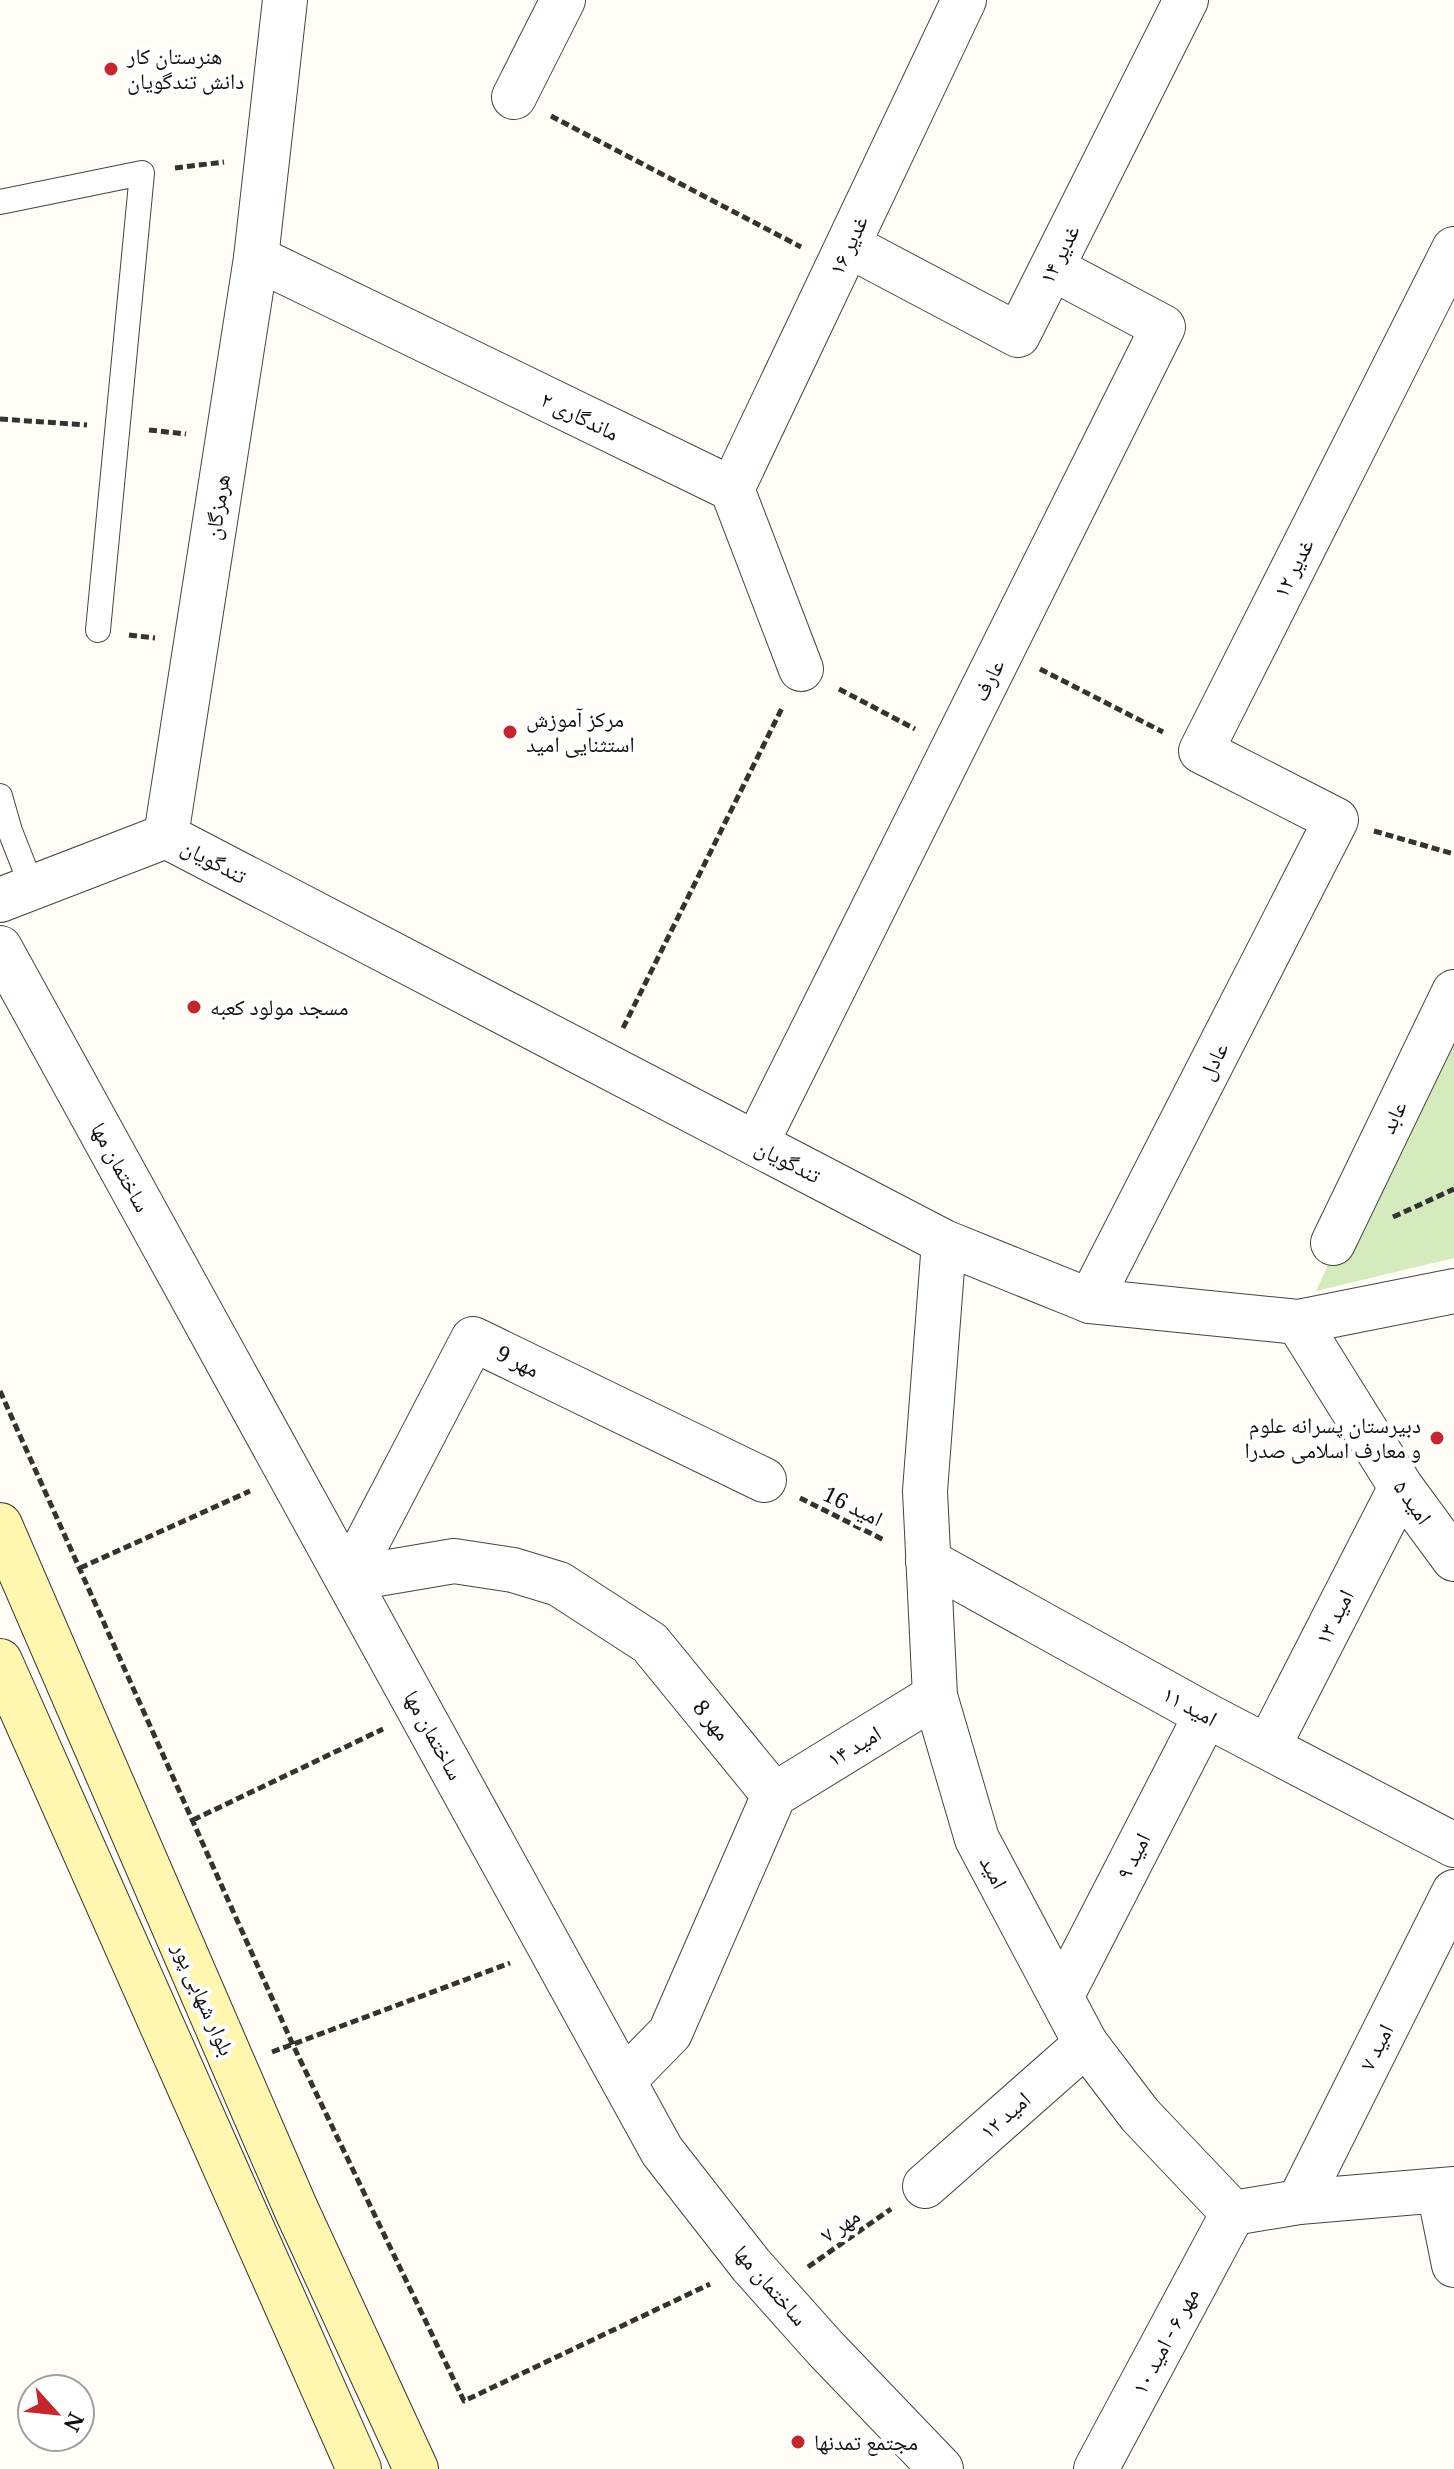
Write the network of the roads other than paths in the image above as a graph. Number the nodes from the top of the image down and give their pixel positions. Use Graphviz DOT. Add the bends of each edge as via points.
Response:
graph roads {
  1 [pos="285,0"];
  2 [pos="563,0"];
  3 [pos="964,0"];
  4 [pos="1186,0"];
  5 [pos="514,97"];
  6 [pos="0,202"];
  7 [pos="1454,249"];
  8 [pos="842,256"];
  9 [pos="256,258"];
  10 [pos="1052,268"];
  11 [pos="732,489"];
  12 [pos="98,630"];
  13 [pos="801,669"];
  14 [pos="0,796"];
  15 [pos="1336,820"];
  16 [pos="166,836"];
  17 [pos="16,894"];
  18 [pos="0,948"];
  19 [pos="1454,992"];
  20 [pos="756,1144"];
  21 [pos="944,1242"];
  22 [pos="1333,1243"];
  23 [pos="1454,1291"];
  24 [pos="1090,1301"];
  25 [pos="1298,1322"];
  26 [pos="764,1480"];
  27 [pos="1401,1487"];
  28 [pos="0,1525"];
  29 [pos="1454,1559"];
  30 [pos="928,1561"];
  31 [pos="348,1579"];
  32 [pos="20,1627"];
  33 [pos="0,1661"];
  34 [pos="935,1696"];
  35 [pos="1206,1715"];
  36 [pos="1268,1747"];
  37 [pos="774,1795"];
  38 [pos="1454,1845"];
  39 [pos="1454,1892"];
  40 [pos="1061,1997"];
  41 [pos="1086,2044"];
  42 [pos="624,2080"];
  43 [pos="925,2186"];
  44 [pos="1446,2190"];
  45 [pos="1299,2202"];
  46 [pos="1233,2213"];
  47 [pos="1454,2265"];
  48 [pos="359,2469"];
  49 [pos="416,2469"];
  50 [pos="941,2469"];
  51 [pos="1096,2469"];
  1 -- 9 [label="street, هرمزگان"];
  2 -- 5 [label="street"];
  3 -- 8 [label="street, غدیر ۱۶"];
  4 -- 10 [label="street, غدیر ۱۴"];
  6 -- 12 [label="lane" via="142,173"];
  7 -- 15 [label="street, غدیر ۱۲" via="1201,751"];
  8 -- 10 [label="street, غدیر ۱۴" via="1018,335"];
  8 -- 11 [label="street, غدیر ۱۶"];
  9 -- 11 [label="street, ماندگاری ۲"];
  9 -- 16 [label="street, هرمزگان"];
  10 -- 20 [label="street, عارف" via="1163,327"];
  11 -- 13 [label="street"];
  14 -- 17 [label="lane" via="10,831"];
  15 -- 24 [label="street, عادل"];
  16 -- 17 [label="street"];
  16 -- 20 [label="street, تندگویان"];
  18 -- 31 [label="street, ساختمان مها"];
  19 -- 22 [label="street, عابد"];
  20 -- 21 [label="street, تندگویان"];
  21 -- 24 [label="street, تندگویان"];
  21 -- 30 [label="street, امید" via="925,1491"];
  23 -- 25 [label="street, تندگویان"];
  24 -- 25 [label="street, تندگویان"];
  25 -- 27 [label="street, امید ۵"];
  26 -- 31 [label="street, مهر 9" via="473,1339"];
  27 -- 29 [label="street, امید ۵"];
  27 -- 36 [label="street, امید ۱۳"];
  28 -- 32 [label="main road, بلوار شهابی پور"];
  30 -- 34 [label="street, امید"];
  30 -- 35 [label="street, امید ۱۱"];
  31 -- 37 [label="street, مهر 8" via="454,1561 559,1584 650,1643"];
  31 -- 42 [label="street, ساختمان مها"];
  32 -- 49 [label="main road, بلوار شهابی پور" via="234,2067"];
  33 -- 48 [label="main road"];
  34 -- 37 [label="street, امید ۱۴"];
  34 -- 40 [label="street, امید" via="977,1839"];
  35 -- 36 [label="street, امید ۱۱"];
  35 -- 40 [label="street, امید ۹"];
  36 -- 38 [label="street, امید ۱۱"];
  37 -- 42 [label="street" via="670,2033"];
  39 -- 45 [label="street, امید ۷"];
  40 -- 41 [label="street, امید"];
  41 -- 43 [label="street, امید ۱۲"];
  41 -- 46 [label="street, امید" via="1140,2115"];
  42 -- 50 [label="street, ساختمان مها" via="662,2151 762,2278"];
  44 -- 45 [label="street"];
  44 -- 47 [label="street"];
  45 -- 46 [label="street"];
  46 -- 51 [label="street, مهر ۶ - امید ۱۰"];
}
